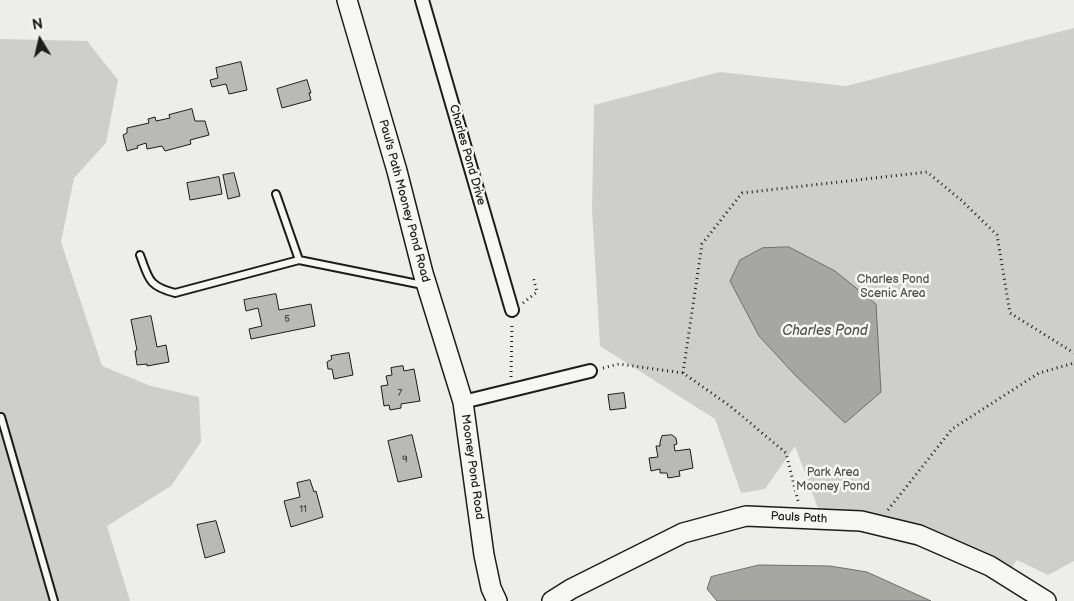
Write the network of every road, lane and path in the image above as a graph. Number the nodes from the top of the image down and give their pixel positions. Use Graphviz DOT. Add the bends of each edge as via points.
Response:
graph roads {
  1 [pos="347,0"];
  2 [pos="422,0"];
  3 [pos="276,194"];
  4 [pos="140,255"];
  5 [pos="299,260"];
  6 [pos="533,277"];
  7 [pos="427,286"];
  8 [pos="512,310"];
  9 [pos="1074,353"];
  10 [pos="1074,363"];
  11 [pos="590,371"];
  12 [pos="683,372"];
  13 [pos="511,390"];
  14 [pos="463,402"];
  15 [pos="1,417"];
  16 [pos="803,518"];
  17 [pos="876,525"];
  18 [pos="54,601"];
  19 [pos="498,601"];
  20 [pos="552,601"];
  21 [pos="1046,601"];
  1 -- 7 [label="street, Paul's Path Mooney Pond Road"];
  2 -- 8 [label="street, Charles Pond Drive"];
  3 -- 5 [label="lane"];
  4 -- 5 [label="lane" via="153,284 175,293"];
  5 -- 7 [label="lane"];
  6 -- 8 [label="path" via="537,292"];
  7 -- 14 [label="street, Paul's Path Mooney Pond Road"];
  8 -- 13 [label="path"];
  9 -- 12 [label="path" via="1010,313 997,235 927,172 742,193 702,244"];
  10 -- 17 [label="path" via="1039,373 952,429"];
  11 -- 12 [label="path" via="619,364"];
  11 -- 13 [label="street, Mooney Pond Road"];
  12 -- 16 [label="path" via="786,453"];
  13 -- 14 [label="street, Mooney Pond Road"];
  14 -- 19 [label="street, Mooney Pond Road" via="484,555 491,588"];
  15 -- 18 [label="lane"];
  16 -- 17 [label="street, Pauls Path" via="861,521"];
  16 -- 20 [label="street, Pauls Path" via="746,516 683,533"];
  17 -- 21 [label="street, Pauls Path" via="919,535 990,566"];
}
